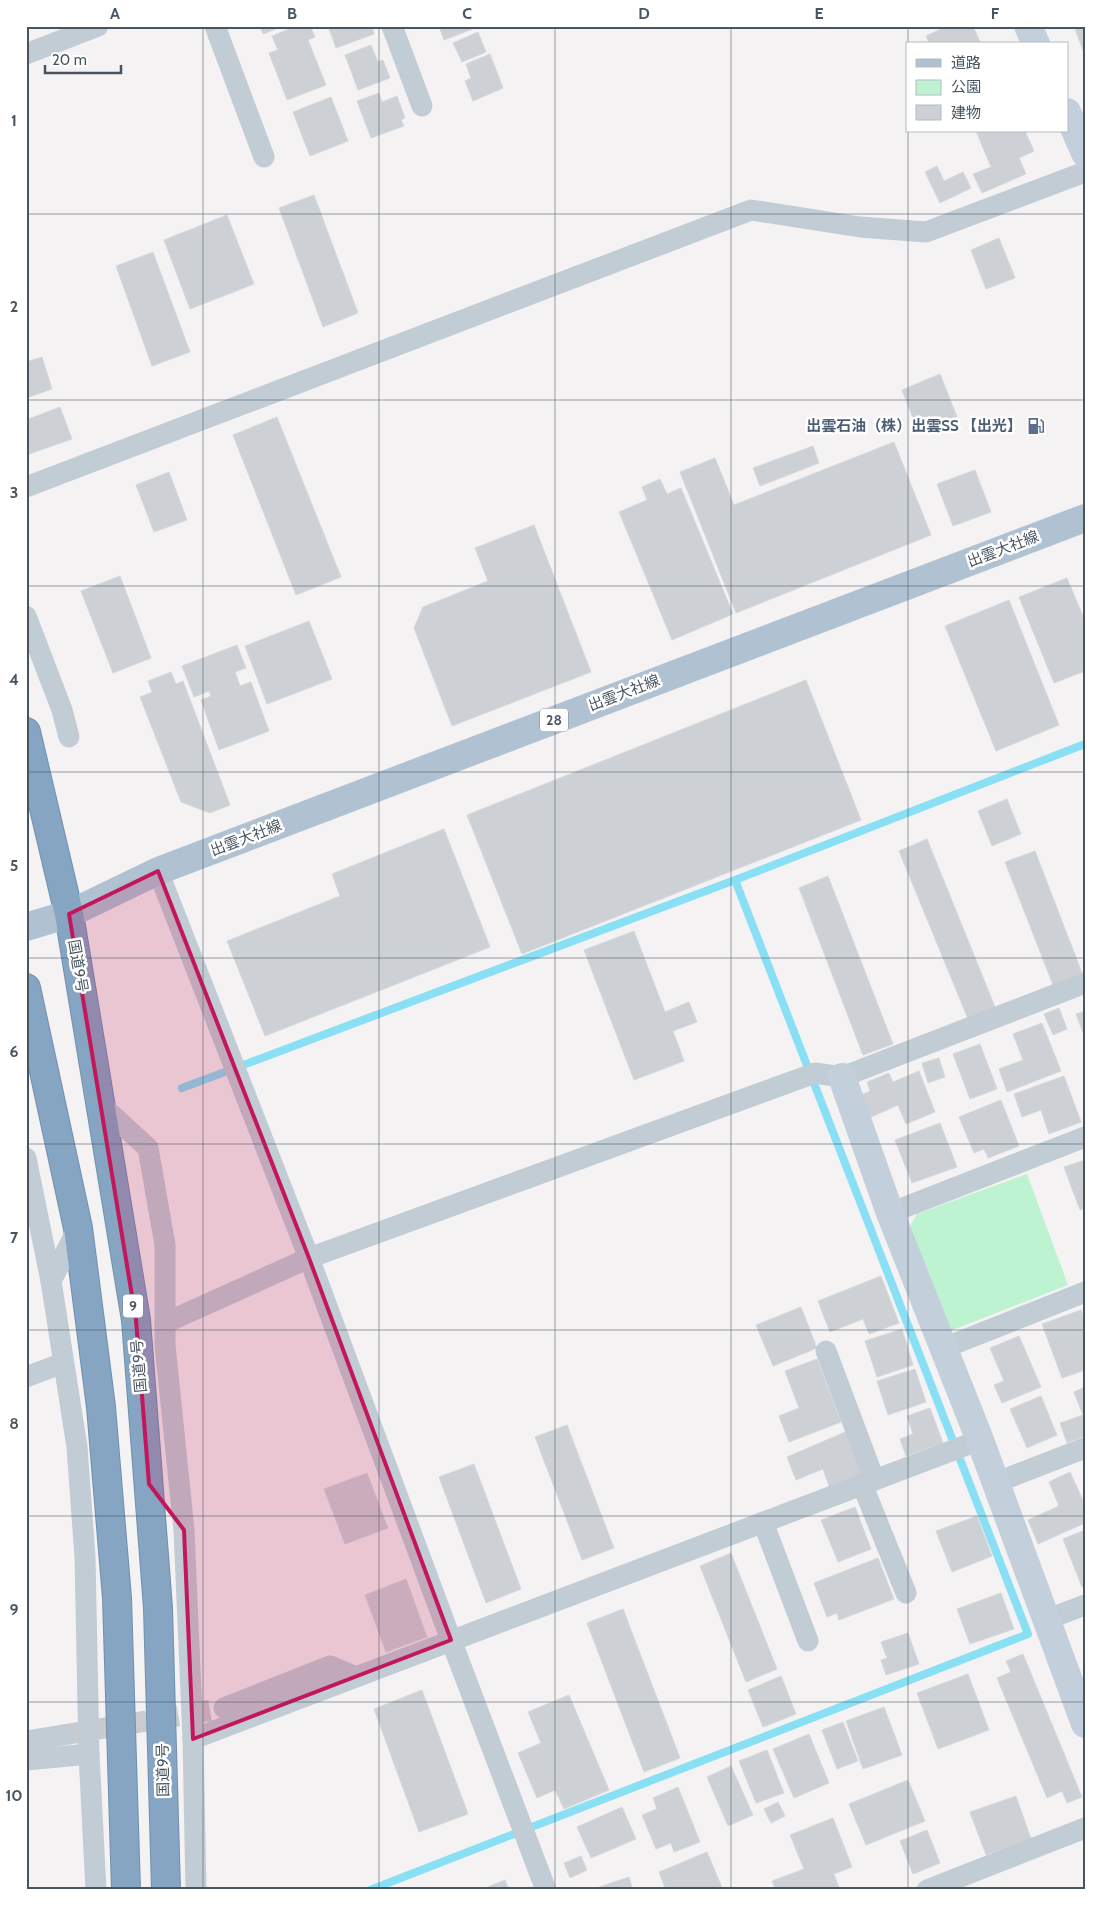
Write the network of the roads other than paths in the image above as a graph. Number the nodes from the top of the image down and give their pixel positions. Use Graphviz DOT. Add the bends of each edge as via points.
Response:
graph roads {
  1 [pos="98,26"];
  2 [pos="215,26"];
  3 [pos="392,26"];
  4 [pos="1028,26"];
  5 [pos="1035,42"];
  6 [pos="26,54"];
  7 [pos="422,106"];
  8 [pos="1068,114"];
  9 [pos="1083,141"];
  10 [pos="264,157"];
  11 [pos="1085,172"];
  12 [pos="26,488"];
  13 [pos="1085,518"];
  14 [pos="26,616"];
  15 [pos="26,732"];
  16 [pos="69,737"];
  17 [pos="158,871"];
  18 [pos="69,914"];
  19 [pos="26,927"];
  20 [pos="1085,983"];
  21 [pos="26,988"];
  22 [pos="842,1077"];
  23 [pos="100,1104"];
  24 [pos="1085,1137"];
  25 [pos="26,1158"];
  26 [pos="890,1213"];
  27 [pos="78,1228"];
  28 [pos="309,1258"];
  29 [pos="51,1281"];
  30 [pos="1085,1292"];
  31 [pos="165,1323"];
  32 [pos="944,1348"];
  33 [pos="826,1351"];
  34 [pos="63,1363"];
  35 [pos="26,1377"];
  36 [pos="980,1440"];
  37 [pos="1085,1448"];
  38 [pos="868,1482"];
  39 [pos="996,1483"];
  40 [pos="149,1484"];
  41 [pos="763,1522"];
  42 [pos="184,1530"];
  43 [pos="85,1557"];
  44 [pos="906,1593"];
  45 [pos="118,1598"];
  46 [pos="1085,1605"];
  47 [pos="1045,1620"];
  48 [pos="451,1640"];
  49 [pos="808,1641"];
  50 [pos="356,1677"];
  51 [pos="224,1708"];
  52 [pos="1085,1724"];
  53 [pos="63,1736"];
  54 [pos="193,1739"];
  55 [pos="26,1741"];
  56 [pos="89,1754"];
  57 [pos="26,1760"];
  58 [pos="1085,1828"];
  59 [pos="167,1888"];
  60 [pos="96,1890"];
  61 [pos="126,1890"];
  62 [pos="196,1890"];
  63 [pos="546,1890"];
  64 [pos="927,1890"];
  1 -- 6 [label="street"];
  2 -- 10 [label="street"];
  3 -- 7 [label="street"];
  4 -- 5 [label="street"];
  8 -- 9 [label="street"];
  11 -- 12 [label="street" via="926,232 860,227 750,210"];
  13 -- 17 [label="main road, 出雲大社線 / 28"];
  14 -- 16 [label="street"];
  15 -- 18 [label="highway, 国道9号 / 9"];
  17 -- 18 [label="main road, 出雲大社線 / 28"];
  17 -- 28 [label="street"];
  18 -- 19 [label="main road, 出雲大社線 / 28"];
  18 -- 23 [label="highway, 国道9号 / 9"];
  20 -- 22 [label="street"];
  21 -- 27 [label="highway"];
  22 -- 26 [label="street"];
  22 -- 28 [label="street" via="815,1073"];
  23 -- 31 [label="street" via="148,1148 165,1245"];
  23 -- 40 [label="highway, 国道9号 / 9" via="136,1320"];
  24 -- 26 [label="street"];
  25 -- 29 [label="street"];
  26 -- 32 [label="street"];
  27 -- 29 [label="street"];
  27 -- 45 [label="highway" via="101,1407"];
  28 -- 31 [label="street"];
  28 -- 48 [label="street"];
  29 -- 34 [label="street"];
  30 -- 32 [label="street"];
  31 -- 42 [label="street"];
  32 -- 36 [label="street"];
  33 -- 38 [label="street"];
  34 -- 35 [label="street"];
  34 -- 43 [label="street" via="77,1446"];
  36 -- 38 [label="street"];
  36 -- 39 [label="street"];
  37 -- 39 [label="street"];
  38 -- 41 [label="street"];
  38 -- 44 [label="street"];
  39 -- 47 [label="street"];
  40 -- 42 [label="street"];
  40 -- 59 [label="highway, 国道9号 / 9" via="158,1608"];
  41 -- 48 [label="street"];
  41 -- 49 [label="street"];
  42 -- 54 [label="street"];
  43 -- 45 [label="street"];
  43 -- 56 [label="street"];
  45 -- 61 [label="highway"];
  46 -- 47 [label="street"];
  47 -- 52 [label="street"];
  48 -- 50 [label="street"];
  48 -- 63 [label="street"];
  50 -- 51 [label="street" via="330,1666"];
  50 -- 54 [label="street"];
  53 -- 55 [label="street"];
  54 -- 62 [label="street"];
  56 -- 57 [label="street"];
  56 -- 60 [label="street"];
  58 -- 64 [label="street"];
}
